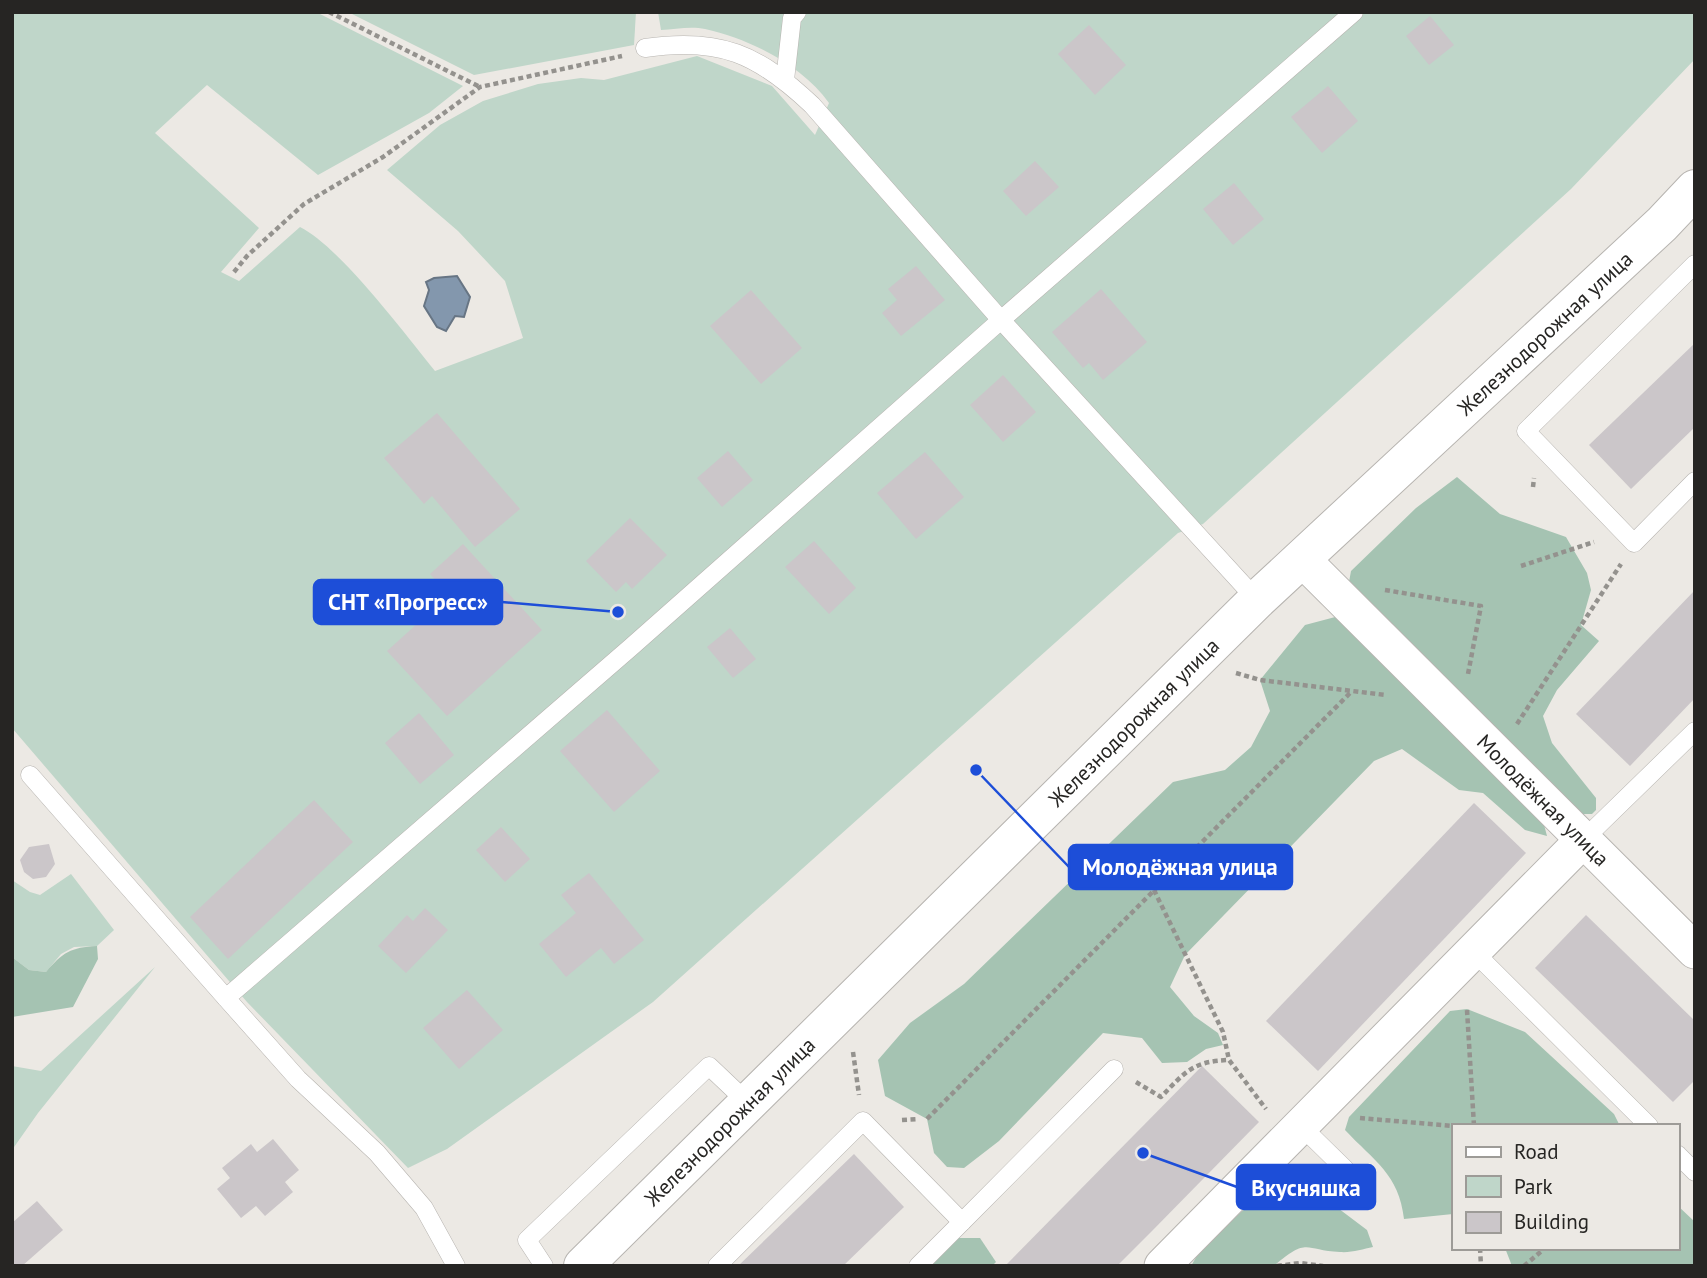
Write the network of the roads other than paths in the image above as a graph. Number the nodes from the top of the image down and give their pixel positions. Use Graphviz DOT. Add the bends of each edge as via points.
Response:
graph roads {
  1 [pos="797,12"];
  2 [pos="1354,12"];
  3 [pos="645,48"];
  4 [pos="785,80"];
  5 [pos="1695,189"];
  6 [pos="1695,264"];
  7 [pos="1001,320"];
  8 [pos="1695,481"];
  9 [pos="1302,559"];
  10 [pos="1257,600"];
  11 [pos="1695,731"];
  12 [pos="30,775"];
  13 [pos="1583,840"];
  14 [pos="1695,951"];
  15 [pos="1469,955"];
  16 [pos="226,998"];
  17 [pos="1114,1069"];
  18 [pos="748,1103"];
  19 [pos="1646,1124"];
  20 [pos="1301,1125"];
  21 [pos="1679,1156"];
  22 [pos="1345,1169"];
  23 [pos="1695,1172"];
  24 [pos="962,1222"];
  25 [pos="456,1266"];
  26 [pos="544,1266"];
  27 [pos="583,1266"];
  28 [pos="717,1266"];
  29 [pos="918,1266"];
  30 [pos="1162,1266"];
  1 -- 4 [label="lane" via="792,18"];
  2 -- 7 [label="lane"];
  3 -- 4 [label="lane" via="684,42 717,47 750,58"];
  4 -- 7 [label="lane"];
  5 -- 9 [label="main road, Железнодорожная улица"];
  6 -- 8 [label="lane" via="1526,431 1629,538"];
  7 -- 10 [label="lane"];
  7 -- 16 [label="lane"];
  9 -- 10 [label="main road, Железнодорожная улица"];
  9 -- 13 [label="street, Молодёжная улица"];
  10 -- 18 [label="main road, Железнодорожная улица"];
  11 -- 13 [label="lane"];
  12 -- 16 [label="lane"];
  13 -- 14 [label="street, Молодёжная улица"];
  13 -- 15 [label="street"];
  15 -- 19 [label="lane"];
  15 -- 20 [label="street"];
  16 -- 25 [label="lane" via="298,1079 385,1162 424,1208"];
  17 -- 24 [label="lane"];
  18 -- 26 [label="lane" via="709,1066 527,1240"];
  18 -- 27 [label="main road, Железнодорожная улица"];
  20 -- 22 [label="lane"];
  20 -- 30 [label="street"];
  21 -- 23 [label="lane"];
  24 -- 28 [label="lane" via="863,1121"];
  24 -- 29 [label="lane"];
}
